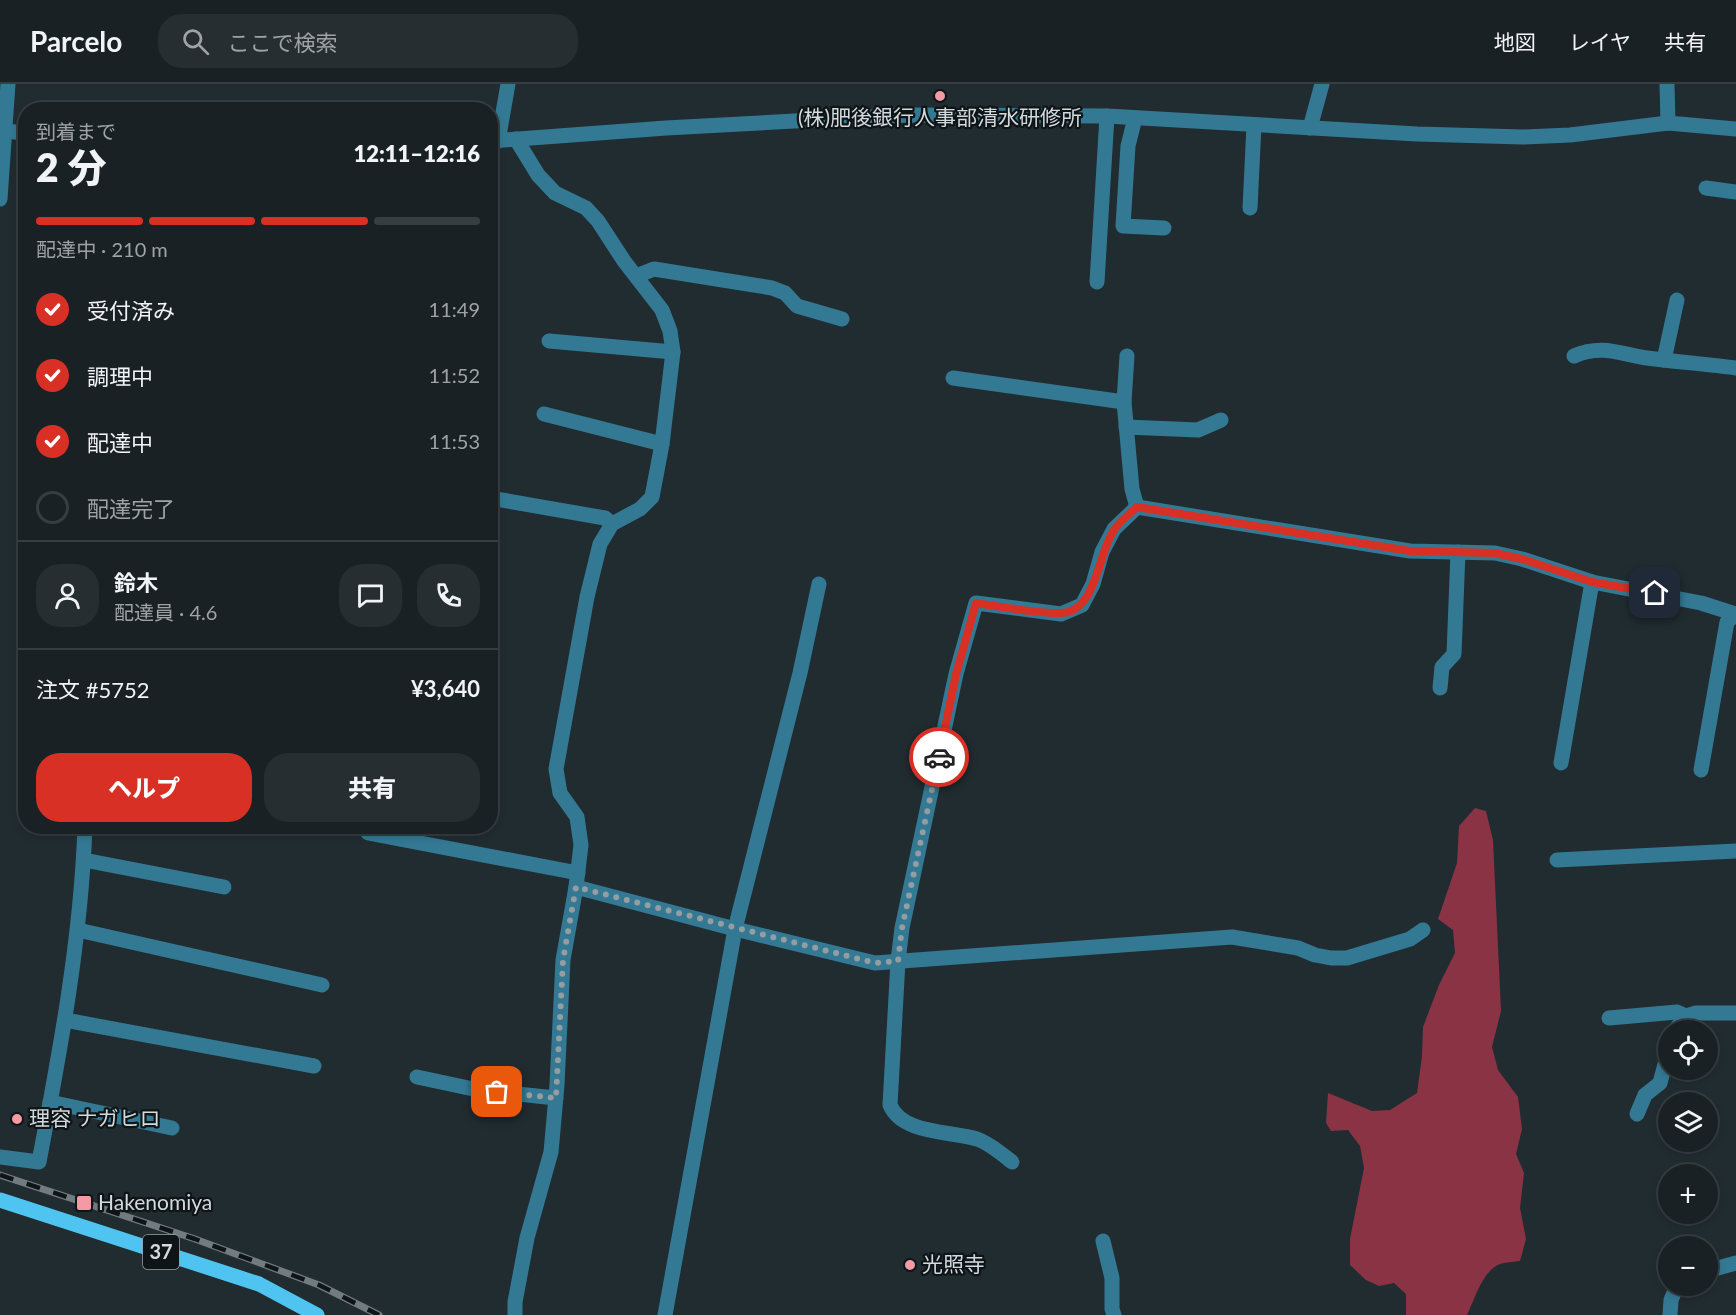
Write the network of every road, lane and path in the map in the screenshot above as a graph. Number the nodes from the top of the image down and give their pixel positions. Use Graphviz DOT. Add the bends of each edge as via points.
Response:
graph roads {
  1 [pos="8,84"];
  2 [pos="508,84"];
  3 [pos="1322,84"];
  4 [pos="1667,84"];
  5 [pos="1107,116"];
  6 [pos="1135,117"];
  7 [pos="1668,123"];
  8 [pos="498,125"];
  9 [pos="1254,125"];
  10 [pos="1310,128"];
  11 [pos="1736,129"];
  12 [pos="5,131"];
  13 [pos="18,133"];
  14 [pos="516,140"];
  15 [pos="498,141"];
  16 [pos="1706,188"];
  17 [pos="1736,192"];
  18 [pos="0,199"];
  19 [pos="1250,208"];
  20 [pos="1164,228"];
  21 [pos="636,276"];
  22 [pos="1098,282"];
  23 [pos="1677,300"];
  24 [pos="842,319"];
  25 [pos="549,341"];
  26 [pos="673,352"];
  27 [pos="1127,356"];
  28 [pos="1574,356"];
  29 [pos="1664,360"];
  30 [pos="1736,368"];
  31 [pos="954,378"];
  32 [pos="1124,402"];
  33 [pos="544,414"];
  34 [pos="1221,420"];
  35 [pos="1126,427"];
  36 [pos="662,444"];
  37 [pos="498,499"];
  38 [pos="1137,507"];
  39 [pos="612,524"];
  40 [pos="1458,552"];
  41 [pos="1592,582"];
  42 [pos="819,584"];
  43 [pos="1736,614"];
  44 [pos="1440,688"];
  45 [pos="1561,763"];
  46 [pos="1701,770"];
  47 [pos="85,834"];
  48 [pos="372,834"];
  49 [pos="1736,850"];
  50 [pos="84,860"];
  51 [pos="1557,860"];
  52 [pos="577,880"];
  53 [pos="224,886"];
  54 [pos="735,929"];
  55 [pos="78,930"];
  56 [pos="1423,930"];
  57 [pos="898,961"];
  58 [pos="322,985"];
  59 [pos="1736,1013"];
  60 [pos="1686,1016"];
  61 [pos="1609,1018"];
  62 [pos="65,1020"];
  63 [pos="1683,1020"];
  64 [pos="314,1066"];
  65 [pos="417,1077"];
  66 [pos="1661,1080"];
  67 [pos="556,1098"];
  68 [pos="50,1102"];
  69 [pos="1637,1114"];
  70 [pos="172,1128"];
  71 [pos="0,1157"];
  72 [pos="1012,1162"];
  73 [pos="0,1200"];
  74 [pos="1103,1241"];
  75 [pos="1736,1263"];
  76 [pos="1718,1268"];
  77 [pos="1673,1296"];
  78 [pos="317,1315"];
  79 [pos="515,1315"];
  80 [pos="665,1315"];
  81 [pos="1114,1315"];
  82 [pos="1670,1315"];
  1 -- 12 [label="street"];
  2 -- 8 [label="street"];
  3 -- 10 [label="street"];
  4 -- 7 [label="street"];
  5 -- 6 [label="street"];
  5 -- 14 [label="street" via="905,115"];
  5 -- 22 [label="street"];
  6 -- 9 [label="street"];
  6 -- 20 [label="street" via="1128,146 1124,226"];
  7 -- 10 [label="street" via="1523,137"];
  7 -- 11 [label="street"];
  9 -- 10 [label="street"];
  9 -- 19 [label="street"];
  12 -- 13 [label="street"];
  12 -- 18 [label="street"];
  14 -- 15 [label="street"];
  14 -- 21 [label="street" via="538,175 555,193 586,208 598,221"];
  16 -- 17 [label="street"];
  21 -- 24 [label="street" via="654,269 771,288 785,293 796,306"];
  21 -- 26 [label="street" via="662,310"];
  23 -- 29 [label="street"];
  25 -- 26 [label="street"];
  26 -- 36 [label="street"];
  27 -- 32 [label="street"];
  28 -- 29 [label="street" via="1588,350 1604,350"];
  29 -- 30 [label="street"];
  31 -- 32 [label="street"];
  32 -- 35 [label="street"];
  33 -- 36 [label="street"];
  34 -- 35 [label="street" via="1198,430"];
  35 -- 38 [label="street"];
  36 -- 39 [label="street" via="652,497 640,509"];
  37 -- 39 [label="street" via="605,518"];
  38 -- 40 [label="street" via="1410,551"];
  38 -- 57 [label="street" via="1114,530 1082,606 1062,614 976,603 956,674"];
  39 -- 52 [label="street" via="600,544 586,597 556,769 560,793 577,817 581,845"];
  40 -- 41 [label="street" via="1495,553 1522,559"];
  40 -- 44 [label="street" via="1454,654 1442,667"];
  41 -- 43 [label="street" via="1701,603"];
  41 -- 45 [label="street"];
  42 -- 54 [label="street"];
  43 -- 46 [label="street" via="1727,622"];
  47 -- 50 [label="street"];
  48 -- 52 [label="street"];
  49 -- 51 [label="street"];
  50 -- 53 [label="street"];
  50 -- 55 [label="street"];
  52 -- 54 [label="street"];
  52 -- 67 [label="street" via="563,960"];
  54 -- 57 [label="street" via="875,963"];
  54 -- 80 [label="street"];
  55 -- 58 [label="street"];
  55 -- 62 [label="street"];
  56 -- 57 [label="street" via="1410,939 1347,958 1232,937"];
  57 -- 72 [label="street" via="890,1105 894,1114 906,1124 979,1140"];
  59 -- 60 [label="street"];
  60 -- 61 [label="street" via="1677,1012"];
  60 -- 63 [label="street"];
  62 -- 64 [label="street"];
  62 -- 68 [label="street"];
  65 -- 67 [label="street" via="478,1090"];
  66 -- 69 [label="street" via="1646,1095"];
  67 -- 79 [label="street" via="551,1152 527,1238"];
  68 -- 70 [label="street"];
  68 -- 71 [label="street" via="39,1162"];
  73 -- 78 [label="main road, 37" via="259,1284"];
  74 -- 81 [label="street" via="1112,1278"];
  75 -- 76 [label="street"];
  77 -- 82 [label="street"];
}
